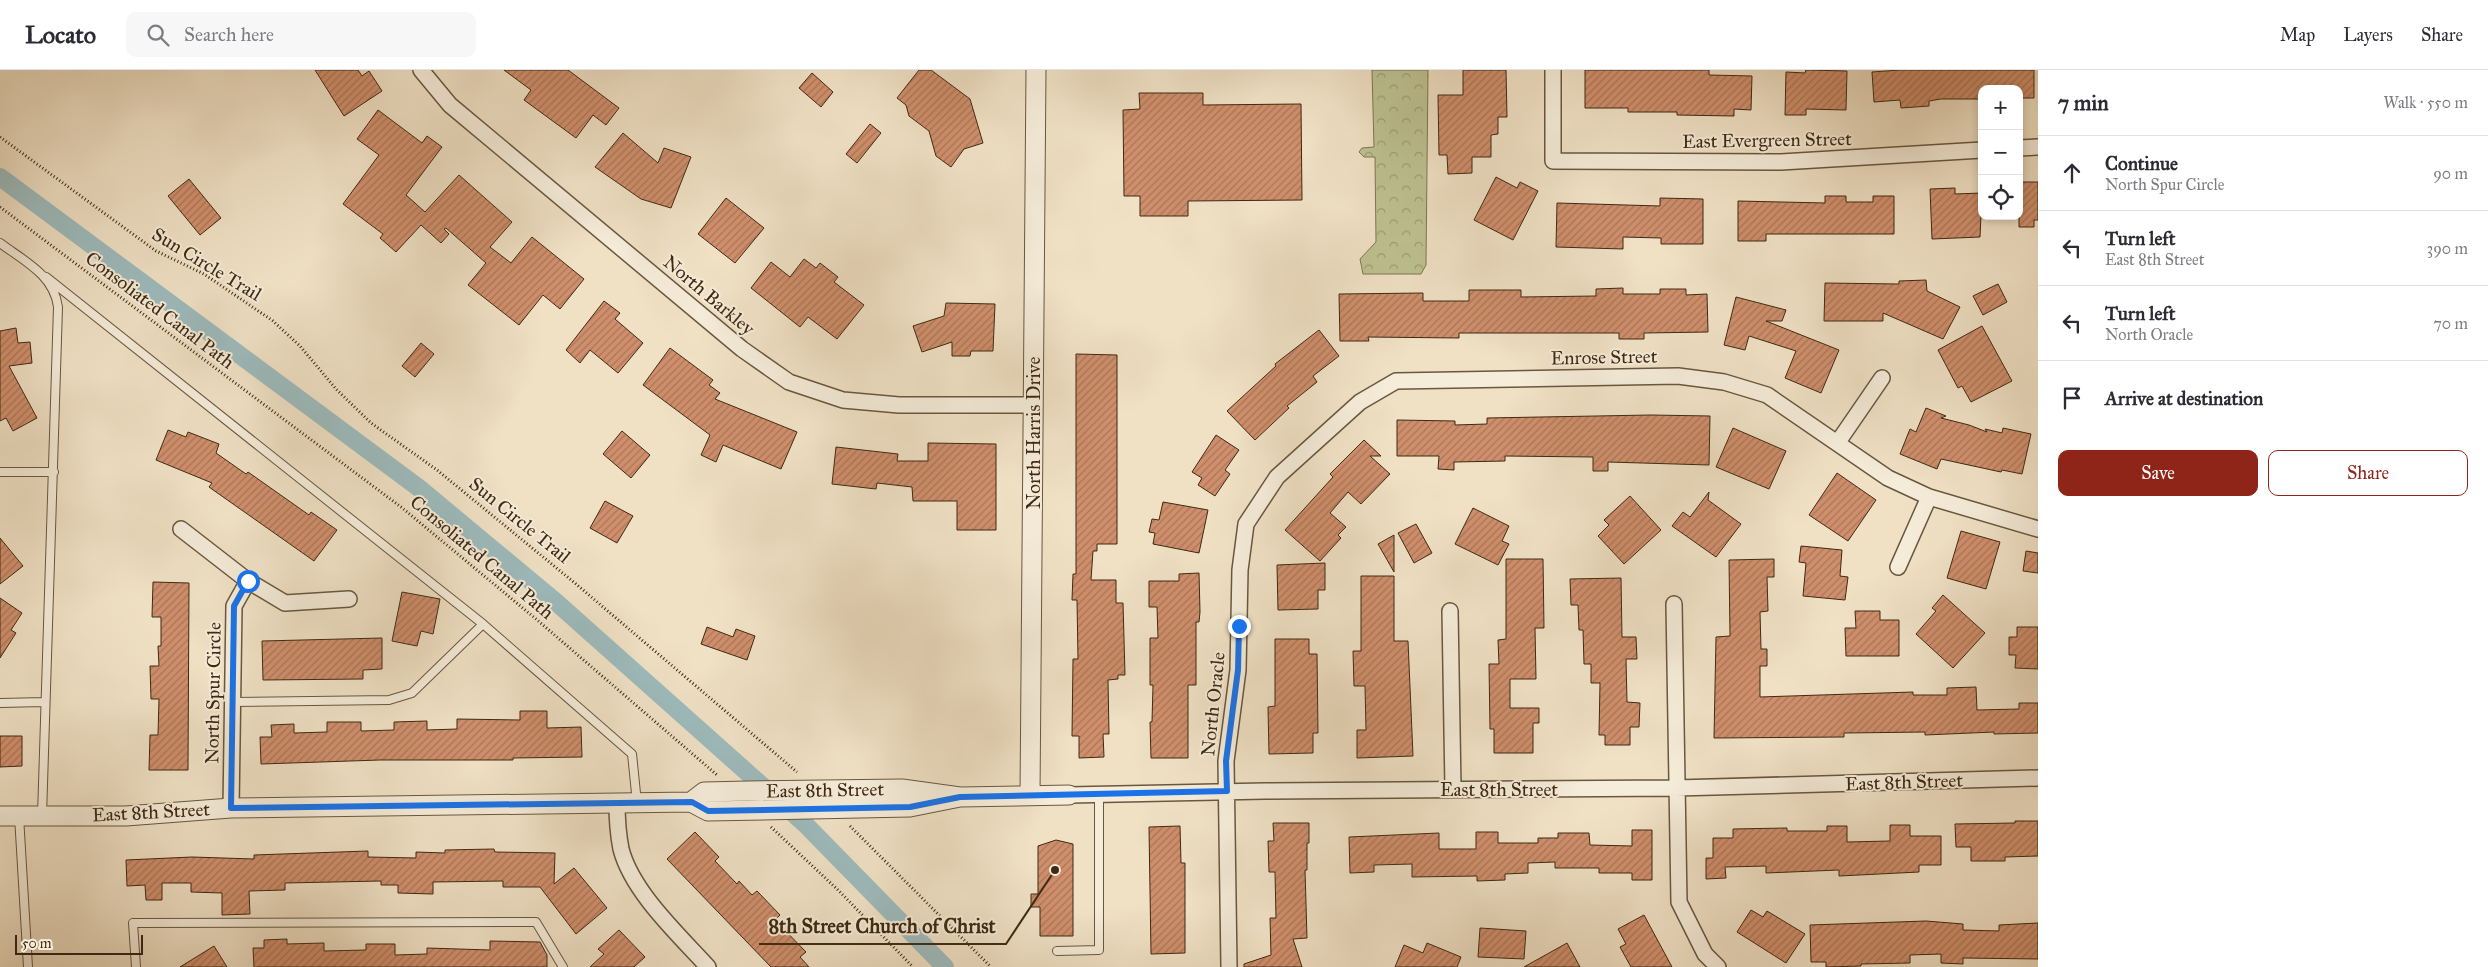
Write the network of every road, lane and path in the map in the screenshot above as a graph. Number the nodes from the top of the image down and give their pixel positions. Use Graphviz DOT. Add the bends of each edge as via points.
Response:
graph roads {
  1 [pos="421,70"];
  2 [pos="1036,70"];
  3 [pos="1553,70"];
  4 [pos="0,137"];
  5 [pos="2038,147"];
  6 [pos="2023,148"];
  7 [pos="1978,150"];
  8 [pos="0,207"];
  9 [pos="0,243"];
  10 [pos="46,277"];
  11 [pos="1882,378"];
  12 [pos="1360,402"];
  13 [pos="1034,405"];
  14 [pos="1838,442"];
  15 [pos="0,472"];
  16 [pos="54,472"];
  17 [pos="1929,497"];
  18 [pos="181,529"];
  19 [pos="2038,529"];
  20 [pos="1898,567"];
  21 [pos="248,581"];
  22 [pos="349,599"];
  23 [pos="1674,604"];
  24 [pos="1450,611"];
  25 [pos="482,624"];
  26 [pos="44,702"];
  27 [pos="232,702"];
  28 [pos="0,703"];
  29 [pos="2038,778"];
  30 [pos="1676,788"];
  31 [pos="1453,789"];
  32 [pos="1227,791"];
  33 [pos="744,792"];
  34 [pos="1099,794"];
  35 [pos="1030,795"];
  36 [pos="1069,795"];
  37 [pos="818,799"];
  38 [pos="692,802"];
  39 [pos="617,803"];
  40 [pos="637,803"];
  41 [pos="231,808"];
  42 [pos="763,810"];
  43 [pos="0,816"];
  44 [pos="19,816"];
  45 [pos="42,816"];
  46 [pos="1057,952"];
  47 [pos="28,967"];
  48 [pos="136,967"];
  49 [pos="563,967"];
  50 [pos="708,967"];
  51 [pos="913,967"];
  52 [pos="992,967"];
  53 [pos="1229,967"];
  54 [pos="1718,967"];
  1 -- 13 [label="street, North Barkley" via="450,105 742,349 789,382 843,400"];
  2 -- 13 [label="street, North Harris Drive"];
  3 -- 7 [label="street, East Evergreen Street" via="1553,161 1781,162"];
  4 -- 37 [label="path, Sun Circle Trail" via="156,251 204,274 273,321 371,423 437,470 576,584"];
  5 -- 6 [label="street"];
  8 -- 33 [label="path, Consoliated Canal Path" via="401,507 719,777"];
  9 -- 10 [label="lane"];
  10 -- 16 [label="lane" via="56,293 58,307"];
  10 -- 25 [label="lane"];
  11 -- 14 [label="street"];
  12 -- 14 [label="street, Enrose Street" via="1396,381 1678,376 1724,382 1767,395"];
  12 -- 32 [label="street, North Oracle" via="1277,477 1246,524 1240,570 1238,670 1226,761"];
  13 -- 35 [label="street, North Harris Drive"];
  14 -- 17 [label="street, Enrose Street" via="1888,478"];
  15 -- 16 [label="lane"];
  16 -- 26 [label="lane"];
  17 -- 19 [label="street, Enrose Street"];
  17 -- 20 [label="street"];
  18 -- 21 [label="street"];
  21 -- 22 [label="street" via="285,603"];
  21 -- 27 [label="street, North Spur Circle" via="234,606"];
  23 -- 30 [label="street"];
  24 -- 31 [label="street"];
  25 -- 27 [label="lane" via="412,693 402,698"];
  25 -- 40 [label="lane" via="632,754"];
  26 -- 28 [label="lane"];
  26 -- 45 [label="lane"];
  27 -- 41 [label="street, North Spur Circle"];
  29 -- 30 [label="street, East 8th Street"];
  30 -- 31 [label="street, East 8th Street"];
  30 -- 54 [label="street" via="1679,902 1704,954"];
  31 -- 32 [label="street, East 8th Street"];
  32 -- 34 [label="street, East 8th Street"];
  32 -- 53 [label="street, North Oracle"];
  33 -- 37 [label="street, East 8th Street"];
  33 -- 38 [label="street, East 8th Street" via="704,792"];
  34 -- 36 [label="street, East 8th Street"];
  34 -- 46 [label="lane" via="1099,950"];
  35 -- 36 [label="street, East 8th Street"];
  35 -- 37 [label="street, East 8th Street" via="960,797 902,789"];
  37 -- 42 [label="street, East 8th Street"];
  37 -- 52 [label="path, Sun Circle Trail"];
  38 -- 40 [label="street, East 8th Street"];
  38 -- 42 [label="street, East 8th Street" via="708,811"];
  39 -- 40 [label="street, East 8th Street"];
  39 -- 41 [label="street, East 8th Street"];
  39 -- 50 [label="street" via="622,851 634,880"];
  41 -- 45 [label="street, East 8th Street" via="126,816"];
  42 -- 51 [label="path" via="770,827 837,888"];
  43 -- 44 [label="street, East 8th Street"];
  44 -- 45 [label="street, East 8th Street"];
  44 -- 47 [label="lane"];
  48 -- 49 [label="lane" via="133,923 517,922 536,922"];
}
